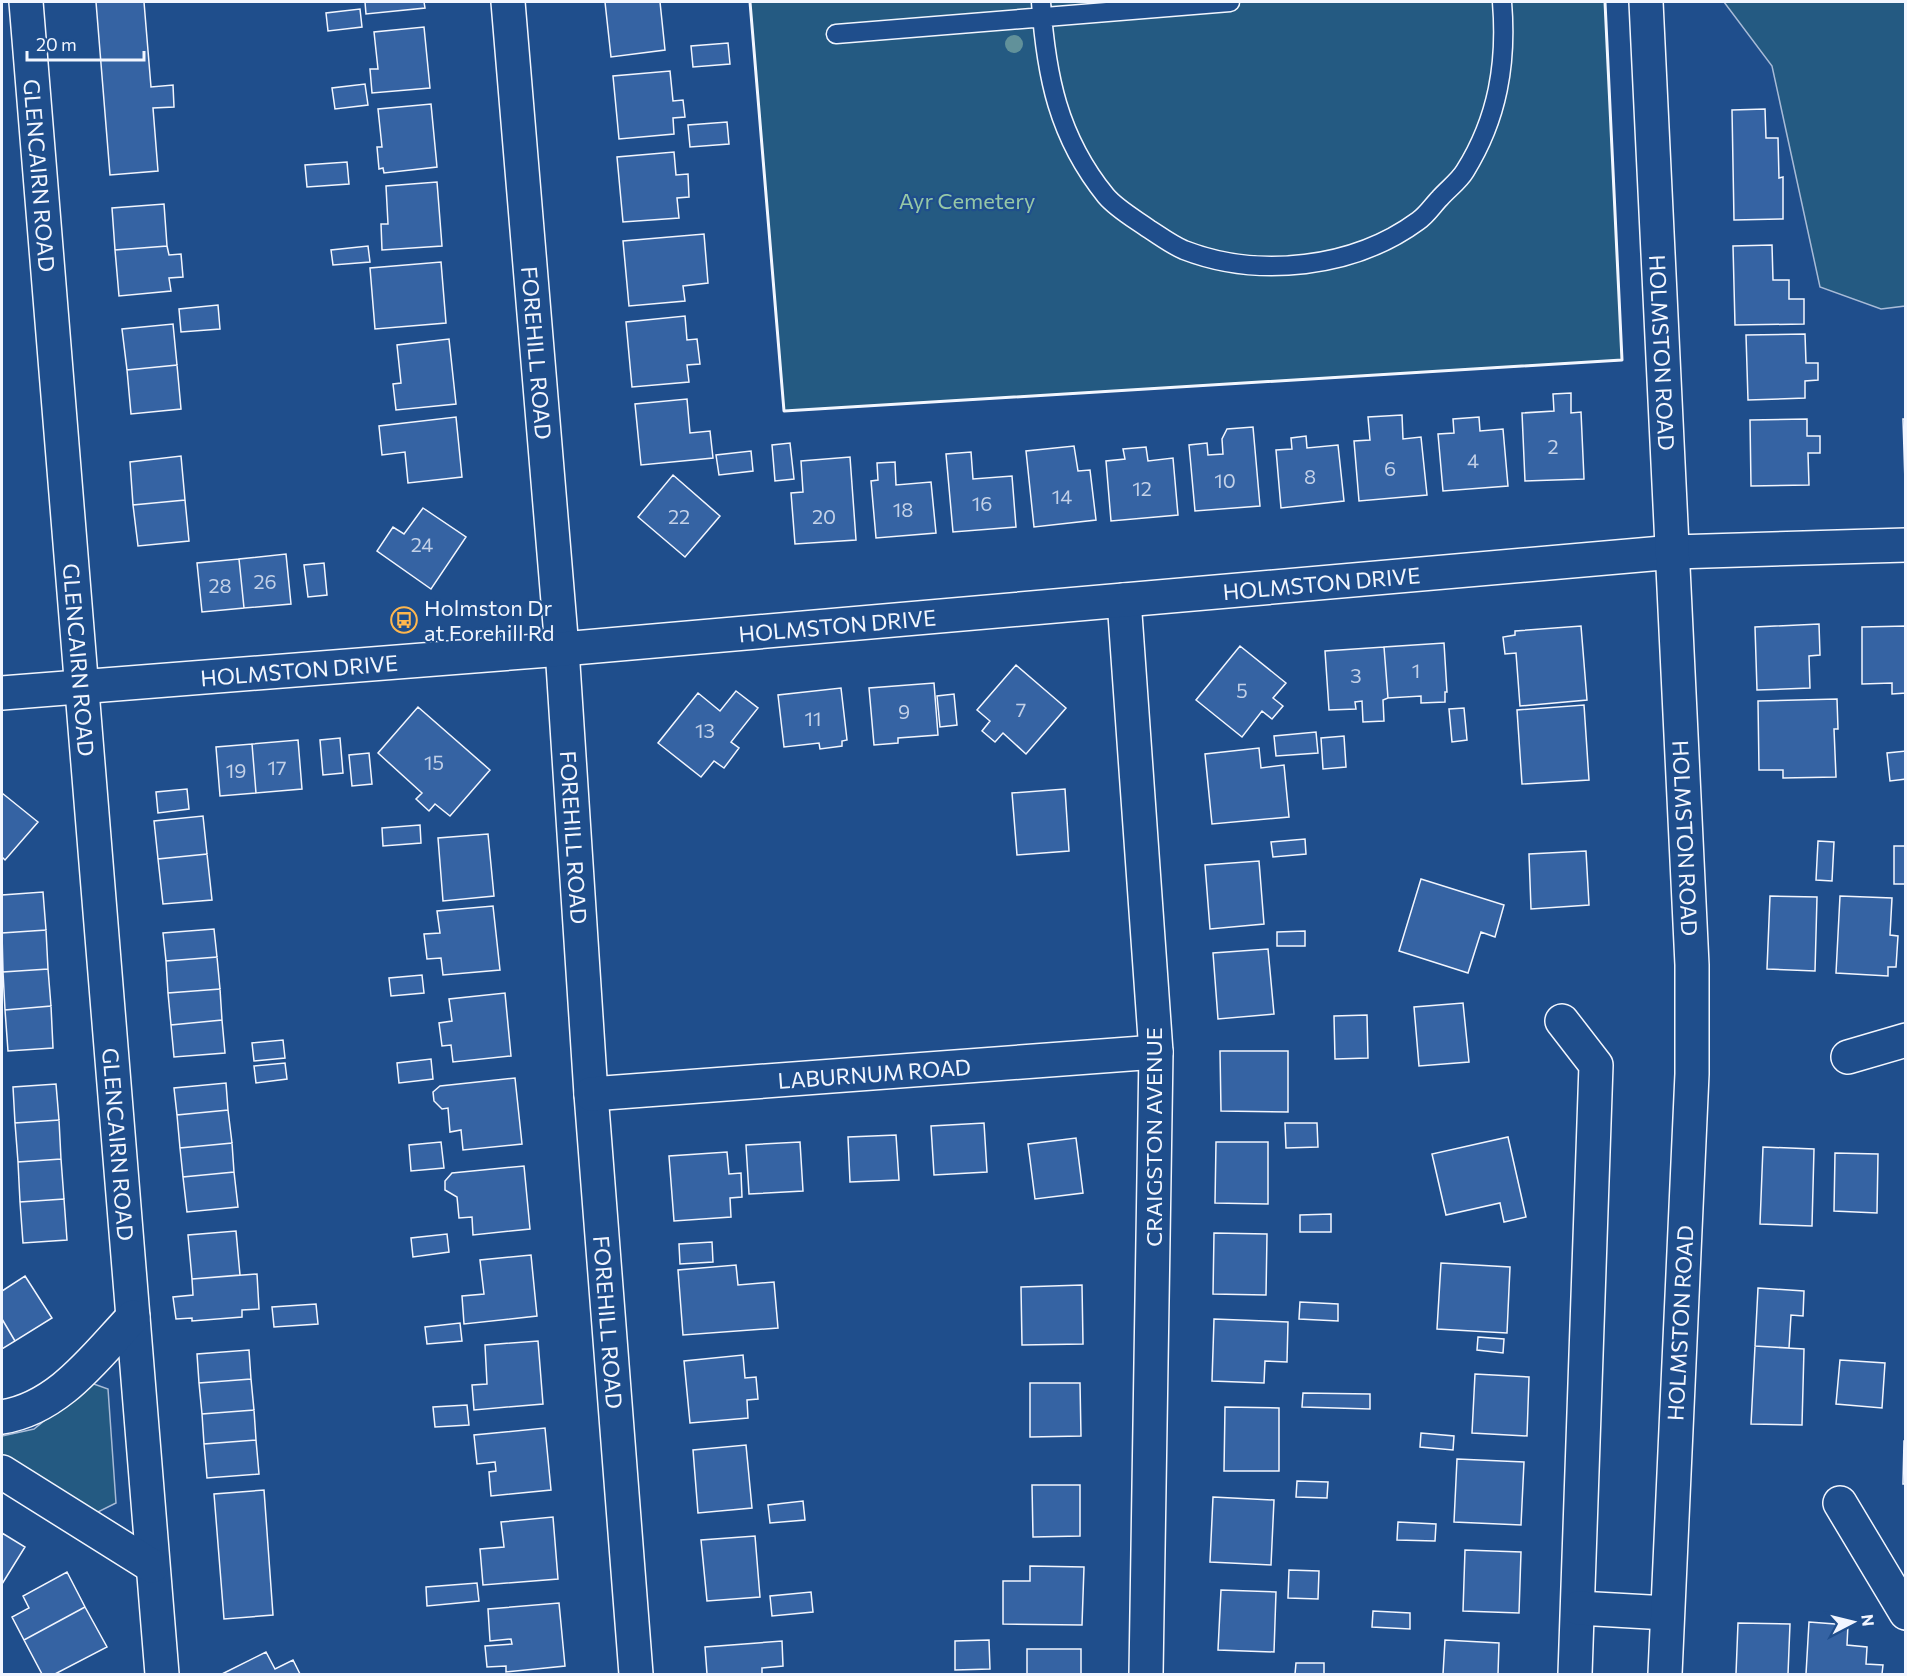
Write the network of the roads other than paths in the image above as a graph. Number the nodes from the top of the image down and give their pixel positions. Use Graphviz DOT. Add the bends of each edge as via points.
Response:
graph roads {
  1 [pos="26,2"];
  2 [pos="508,2"];
  3 [pos="1230,2"];
  4 [pos="1502,2"];
  5 [pos="1646,2"];
  6 [pos="1042,9"];
  7 [pos="836,34"];
  8 [pos="1905,545"];
  9 [pos="1674,552"];
  10 [pos="1124,600"];
  11 [pos="562,649"];
  12 [pos="82,688"];
  13 [pos="2,693"];
  14 [pos="1562,1021"];
  15 [pos="1905,1040"];
  16 [pos="1156,1052"];
  17 [pos="1848,1057"];
  18 [pos="591,1094"];
  19 [pos="133,1317"];
  20 [pos="2,1417"];
  21 [pos="2,1472"];
  22 [pos="1840,1503"];
  23 [pos="152,1566"];
  24 [pos="1578,1608"];
  25 [pos="1667,1613"];
  26 [pos="1905,1613"];
  27 [pos="162,1674"];
  28 [pos="636,1674"];
  29 [pos="1146,1674"];
  30 [pos="1575,1674"];
  31 [pos="1665,1674"];
  1 -- 12 [label="street, GLENCAIRN ROAD"];
  2 -- 11 [label="street, FOREHILL ROAD"];
  3 -- 6 [label="lane"];
  4 -- 6 [label="lane" via="1505,38 1496,106 1464,172 1419,220 1374,245 1332,261 1282,265 1234,264 1182,249 1107,196 1077,153 1059,115 1046,63"];
  5 -- 9 [label="street, HOLMSTON ROAD"];
  6 -- 7 [label="lane"];
  8 -- 9 [label="street, HOLMSTON DRIVE"];
  9 -- 10 [label="street, HOLMSTON DRIVE"];
  9 -- 25 [label="street, HOLMSTON ROAD" via="1692,964 1692,1064"];
  10 -- 11 [label="street, HOLMSTON DRIVE"];
  10 -- 16 [label="street, CRAIGSTON AVENUE"];
  11 -- 12 [label="street, HOLMSTON DRIVE"];
  11 -- 18 [label="street, FOREHILL ROAD"];
  12 -- 13 [label="street, HOLMSTON DRIVE"];
  12 -- 19 [label="street, GLENCAIRN ROAD"];
  14 -- 24 [label="street" via="1596,1065"];
  15 -- 17 [label="street"];
  16 -- 18 [label="street, LABURNUM ROAD"];
  16 -- 29 [label="street, CRAIGSTON AVENUE"];
  18 -- 28 [label="street, FOREHILL ROAD"];
  19 -- 20 [label="street" via="63,1390 15,1415"];
  19 -- 23 [label="street, GLENCAIRN ROAD"];
  21 -- 23 [label="street"];
  22 -- 26 [label="street"];
  23 -- 27 [label="street, GLENCAIRN ROAD"];
  24 -- 25 [label="street"];
  24 -- 30 [label="street"];
  25 -- 31 [label="street, HOLMSTON ROAD"];
}
